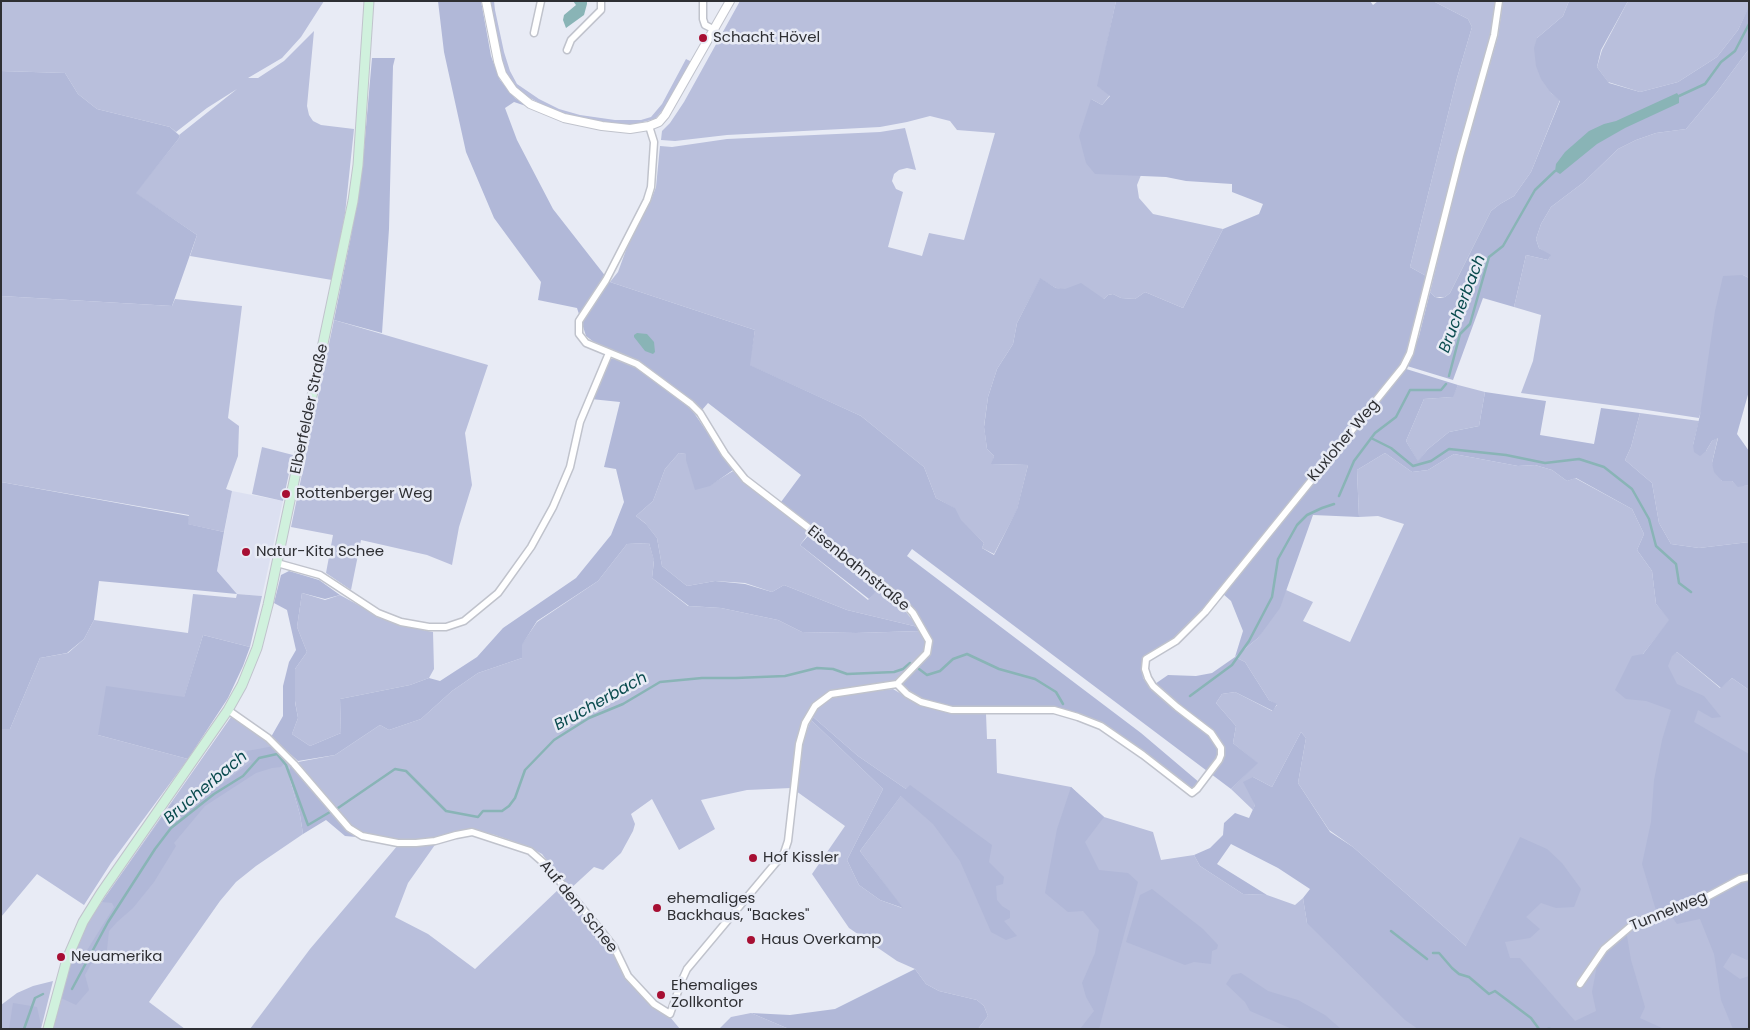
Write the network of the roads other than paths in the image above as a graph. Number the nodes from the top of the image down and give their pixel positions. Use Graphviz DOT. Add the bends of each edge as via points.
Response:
graph roads {
  1 [pos="369,1"];
  2 [pos="486,1"];
  3 [pos="541,1"];
  4 [pos="601,1"];
  5 [pos="702,1"];
  6 [pos="730,1"];
  7 [pos="1499,1"];
  8 [pos="715,30"];
  9 [pos="534,32"];
  10 [pos="567,50"];
  11 [pos="650,126"];
  12 [pos="609,354"];
  13 [pos="277,563"];
  14 [pos="897,684"];
  15 [pos="228,710"];
  16 [pos="1749,877"];
  17 [pos="1580,984"];
  18 [pos="48,1029"];
  1 -- 13 [label="main road, Elberfelder Straße" via="353,201"];
  2 -- 11 [label="street" via="502,74 522,98 564,118 620,129"];
  3 -- 9 [label="street"];
  4 -- 10 [label="street" via="601,10 571,40"];
  5 -- 8 [label="street" via="703,20"];
  6 -- 8 [label="street"];
  7 -- 14 [label="street, Kuxloher Weg" via="1494,35 1412,345 1403,367 1205,612 1176,640 1146,659 1145,669 1153,686 1211,733 1221,748 1219,760 1197,789 1192,793 1101,726 1078,717 1054,710 952,710 921,702 906,694"];
  8 -- 11 [label="street" via="672,105"];
  11 -- 12 [label="street" via="654,142 653,176 647,200 606,280 579,321 582,339"];
  12 -- 13 [label="street" via="580,422 570,467 549,515 498,593 464,621 446,627 401,622 378,613 320,575"];
  12 -- 14 [label="street, Eisenbahnstraße" via="637,364 691,404 745,480 870,575 913,613 929,640 927,653"];
  13 -- 15 [label="main road, Elberfelder Straße" via="257,648"];
  14 -- 15 [label="street, Auf dem Schee" via="831,694 815,706 805,723 799,744 784,853 687,970 670,1014 654,1004 628,976 603,932 546,865 530,851 472,832 435,842 416,843 362,836 349,828 268,738"];
  15 -- 18 [label="main road, Elberfelder Straße" via="83,922 67,959"];
  16 -- 17 [label="street, Tunnelweg" via="1624,930 1604,950"];
}
